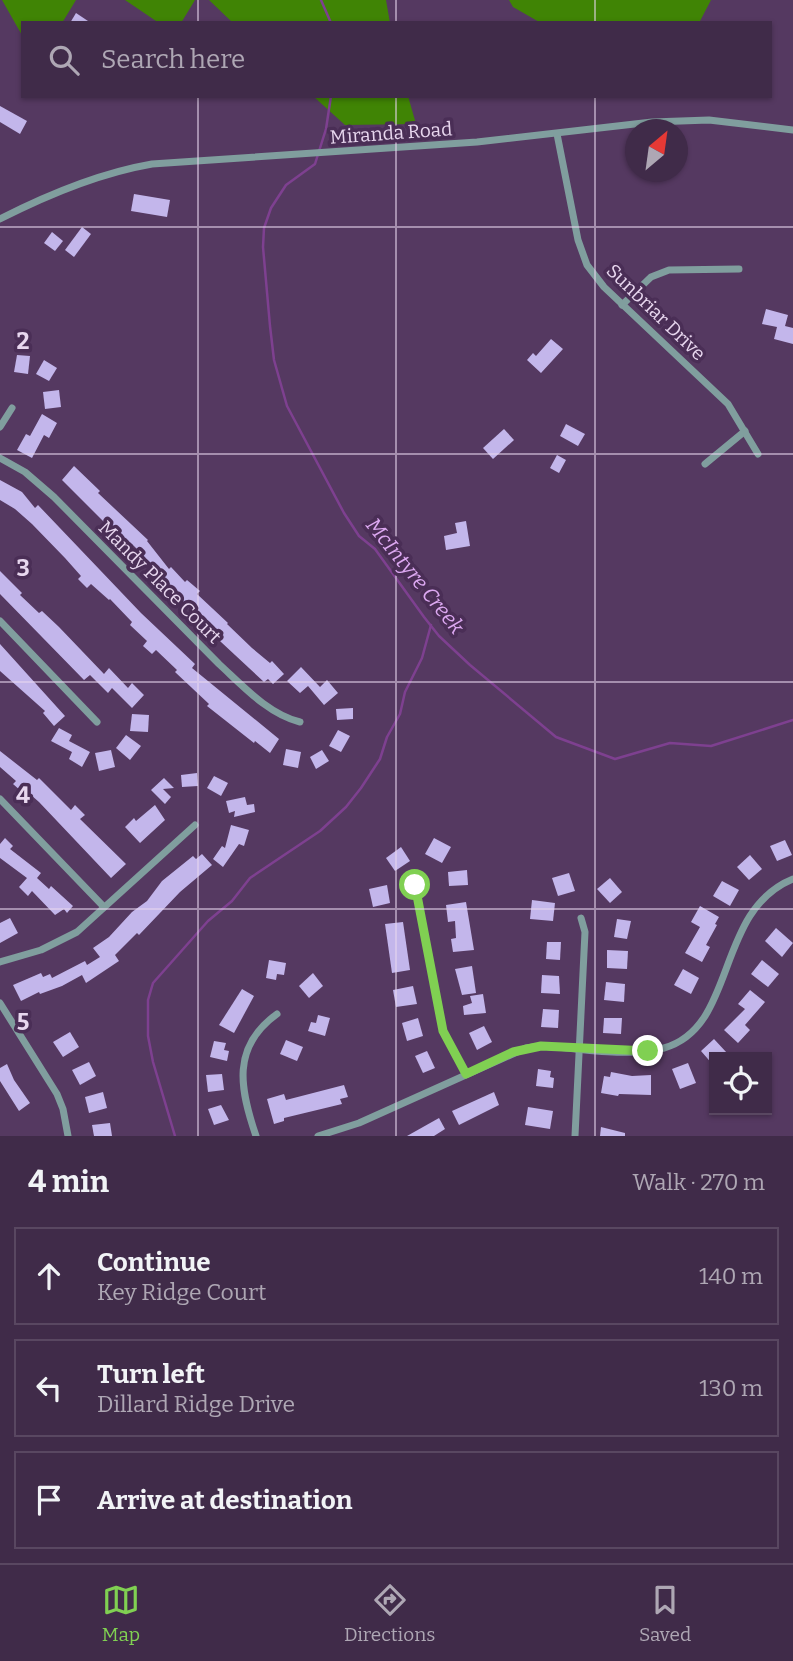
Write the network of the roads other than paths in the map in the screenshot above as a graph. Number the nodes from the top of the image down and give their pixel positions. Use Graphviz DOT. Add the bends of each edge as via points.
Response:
graph roads {
  1 [pos="793,130"];
  2 [pos="557,134"];
  3 [pos="0,219"];
  4 [pos="739,269"];
  5 [pos="622,305"];
  6 [pos="12,408"];
  7 [pos="0,427"];
  8 [pos="746,431"];
  9 [pos="758,454"];
  10 [pos="0,458"];
  11 [pos="705,464"];
  12 [pos="0,621"];
  13 [pos="97,722"];
  14 [pos="300,722"];
  15 [pos="0,799"];
  16 [pos="195,825"];
  17 [pos="793,879"];
  18 [pos="415,885"];
  19 [pos="104,907"];
  20 [pos="581,918"];
  21 [pos="0,962"];
  22 [pos="0,1003"];
  23 [pos="277,1014"];
  24 [pos="579,1048"];
  25 [pos="466,1074"];
  26 [pos="68,1136"];
  27 [pos="256,1136"];
  28 [pos="318,1136"];
  29 [pos="575,1136"];
  1 -- 2 [label="street, Miranda Road" via="690,120"];
  2 -- 3 [label="street, Miranda Road" via="152,164 65,190"];
  2 -- 5 [label="street, Sunbriar Drive" via="587,265"];
  4 -- 5 [label="street" via="669,270 651,277"];
  5 -- 8 [label="street, Sunbriar Drive" via="717,392"];
  6 -- 7 [label="street"];
  8 -- 9 [label="street, Sunbriar Drive"];
  8 -- 11 [label="street"];
  10 -- 14 [label="street, Mandy Place Court" via="54,497 227,672 271,710"];
  12 -- 13 [label="street"];
  15 -- 19 [label="street"];
  16 -- 19 [label="street"];
  17 -- 24 [label="street" via="771,891 747,919 709,1011 685,1037 648,1051"];
  18 -- 25 [label="street" via="443,1031"];
  19 -- 21 [label="street" via="59,943"];
  20 -- 24 [label="street"];
  22 -- 26 [label="street" via="57,1094"];
  23 -- 27 [label="street" via="251,1043 242,1068"];
  24 -- 25 [label="street" via="527,1048"];
  24 -- 29 [label="street"];
  25 -- 28 [label="street" via="359,1123"];
}
